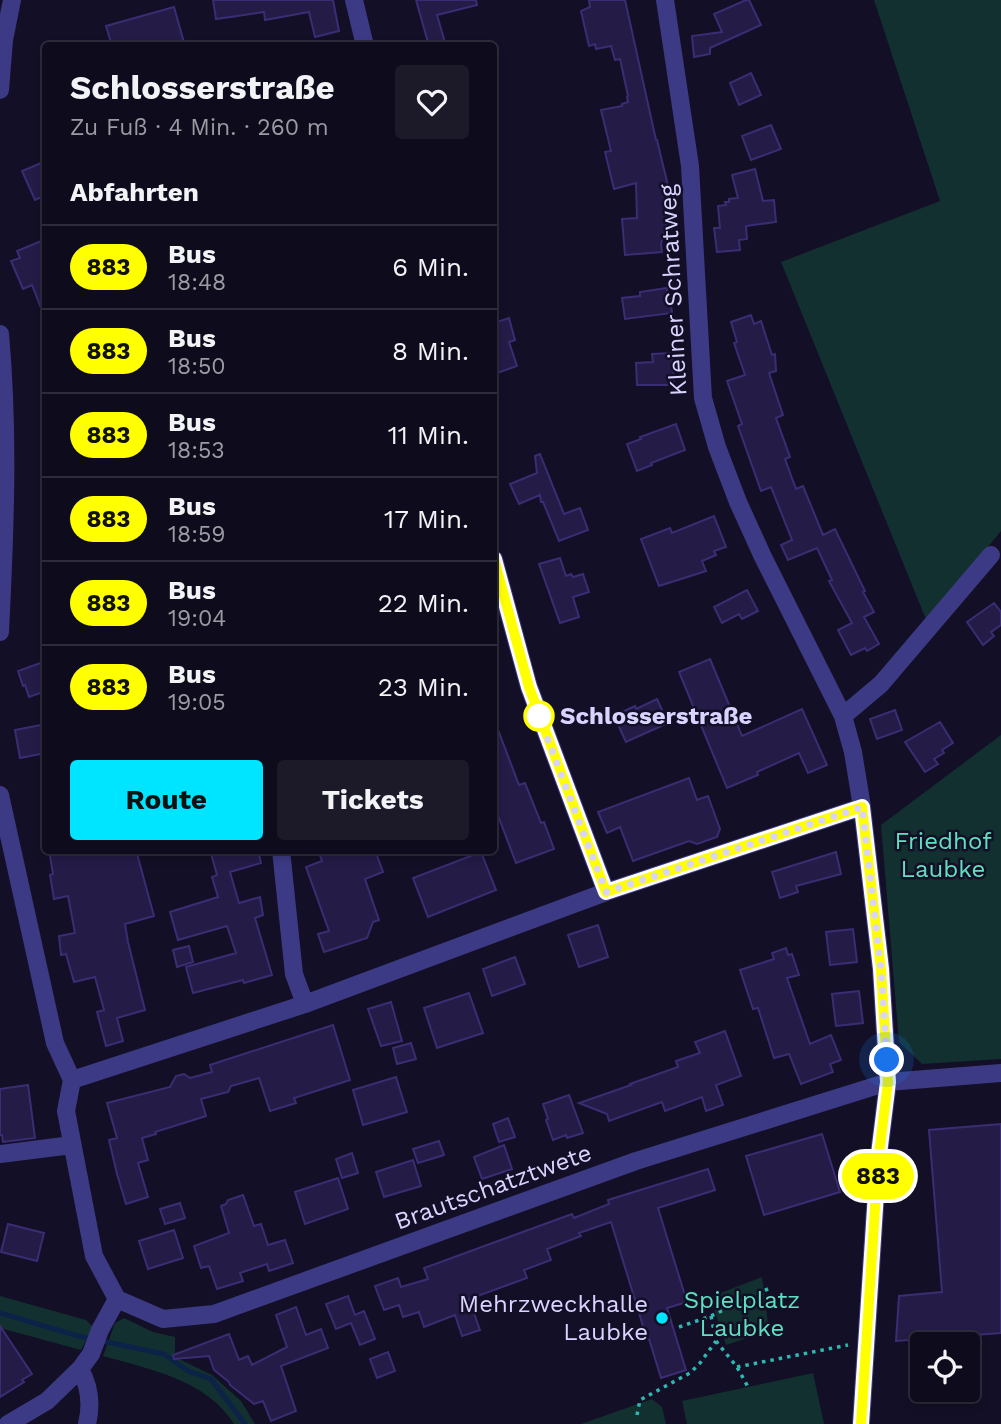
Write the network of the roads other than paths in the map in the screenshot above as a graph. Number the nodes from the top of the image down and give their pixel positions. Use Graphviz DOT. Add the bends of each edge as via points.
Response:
graph roads {
  1 [pos="12,0"];
  2 [pos="354,0"];
  3 [pos="665,0"];
  4 [pos="364,42"];
  5 [pos="0,90"];
  6 [pos="0,334"];
  7 [pos="2,387"];
  8 [pos="991,555"];
  9 [pos="497,570"];
  10 [pos="0,632"];
  11 [pos="843,716"];
  12 [pos="0,795"];
  13 [pos="862,807"];
  14 [pos="281,854"];
  15 [pos="606,892"];
  16 [pos="305,1004"];
  17 [pos="1001,1073"];
  18 [pos="72,1080"];
  19 [pos="888,1082"];
  20 [pos="72,1145"];
  21 [pos="0,1154"];
  22 [pos="117,1299"];
  23 [pos="80,1369"];
  24 [pos="8,1424"];
  25 [pos="87,1424"];
  26 [pos="861,1424"];
  1 -- 5 [label="street"];
  2 -- 4 [label="street"];
  3 -- 11 [label="street, Kleiner Schratweg" via="690,166 702,398 738,502"];
  6 -- 7 [label="street"];
  7 -- 10 [label="street" via="6,473"];
  8 -- 11 [label="street" via="881,684"];
  9 -- 15 [label="street" via="529,687"];
  11 -- 13 [label="street, Kleiner Schratweg"];
  12 -- 18 [label="street" via="55,1043"];
  13 -- 15 [label="street"];
  13 -- 19 [label="street, Kleiner Schratweg" via="881,969"];
  14 -- 16 [label="street" via="295,974"];
  15 -- 16 [label="street"];
  16 -- 18 [label="street"];
  17 -- 19 [label="street, Brautschatztwete"];
  18 -- 20 [label="street" via="66,1111"];
  19 -- 22 [label="street, Brautschatztwete" via="636,1161 214,1314 163,1319"];
  19 -- 26 [label="street, Kleiner Schratweg" via="878,1162"];
  20 -- 21 [label="street"];
  20 -- 22 [label="street" via="94,1256"];
  22 -- 23 [label="street"];
  23 -- 24 [label="street" via="47,1401"];
  23 -- 25 [label="street" via="89,1392"];
}
